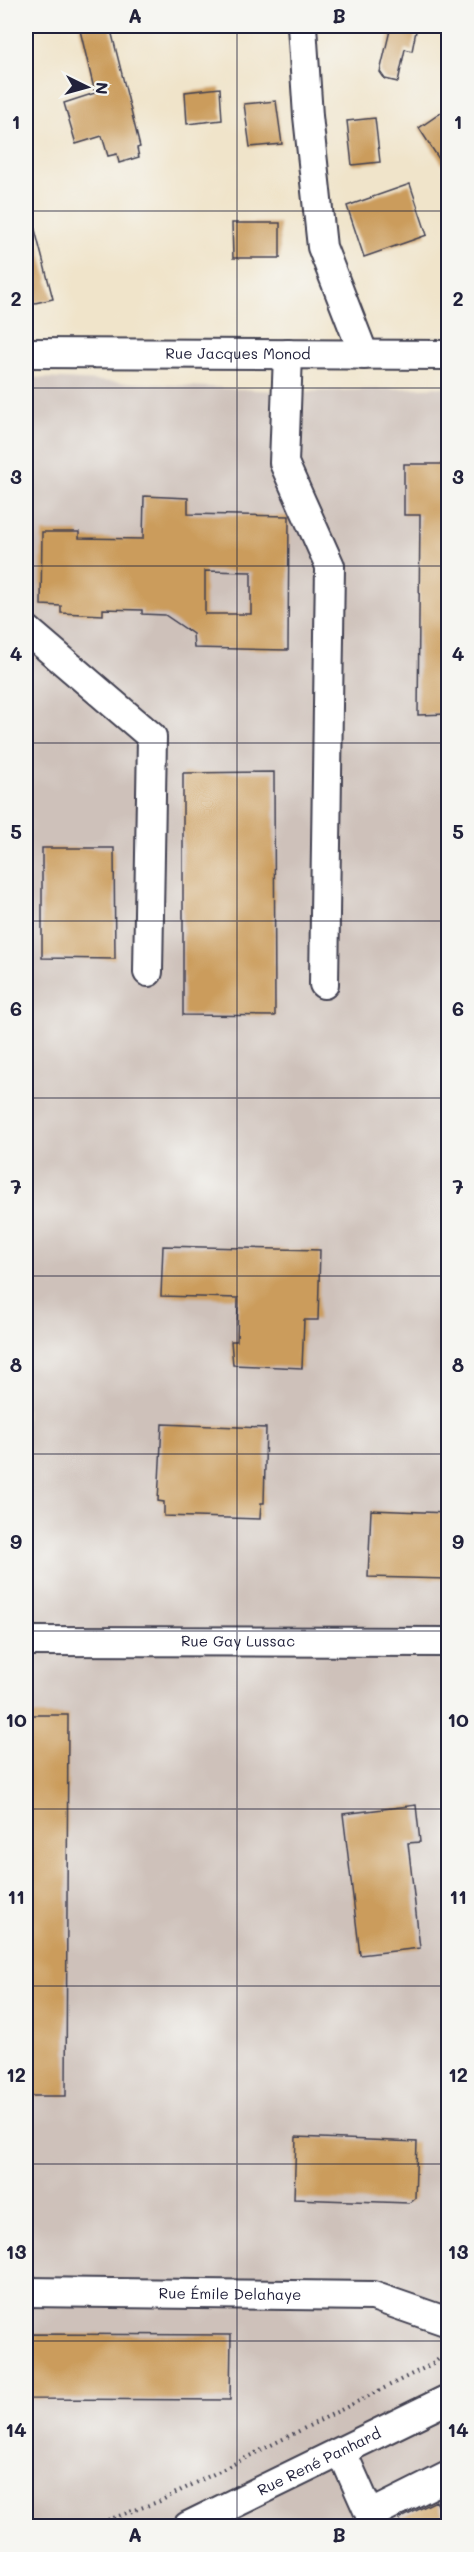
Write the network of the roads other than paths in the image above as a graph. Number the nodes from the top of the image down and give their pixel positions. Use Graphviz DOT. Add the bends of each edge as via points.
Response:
graph roads {
  1 [pos="302,26"];
  2 [pos="26,353"];
  3 [pos="288,354"];
  4 [pos="364,355"];
  5 [pos="448,355"];
  6 [pos="26,629"];
  7 [pos="148,972"];
  8 [pos="324,984"];
  9 [pos="26,1641"];
  10 [pos="448,1642"];
  11 [pos="26,2292"];
  12 [pos="440,2318"];
  13 [pos="448,2341"];
  14 [pos="448,2398"];
  15 [pos="342,2452"];
  16 [pos="448,2476"];
  17 [pos="373,2521"];
  18 [pos="189,2526"];
  1 -- 4 [label="street" via="322,247"];
  2 -- 3 [label="street, Rue Jacques Monod"];
  3 -- 4 [label="street, Rue Jacques Monod"];
  3 -- 8 [label="street" via="284,463 330,566"];
  4 -- 5 [label="street, Rue Jacques Monod"];
  6 -- 7 [label="street" via="152,737"];
  9 -- 10 [label="street, Rue Gay Lussac"];
  11 -- 12 [label="street, Rue Émile Delahaye" via="373,2296"];
  12 -- 13 [label="street, Rue Émile Delahaye"];
  14 -- 15 [label="street, Rue René Panhard"];
  15 -- 17 [label="street"];
  15 -- 18 [label="street, Rue René Panhard"];
  16 -- 17 [label="street"];
}
